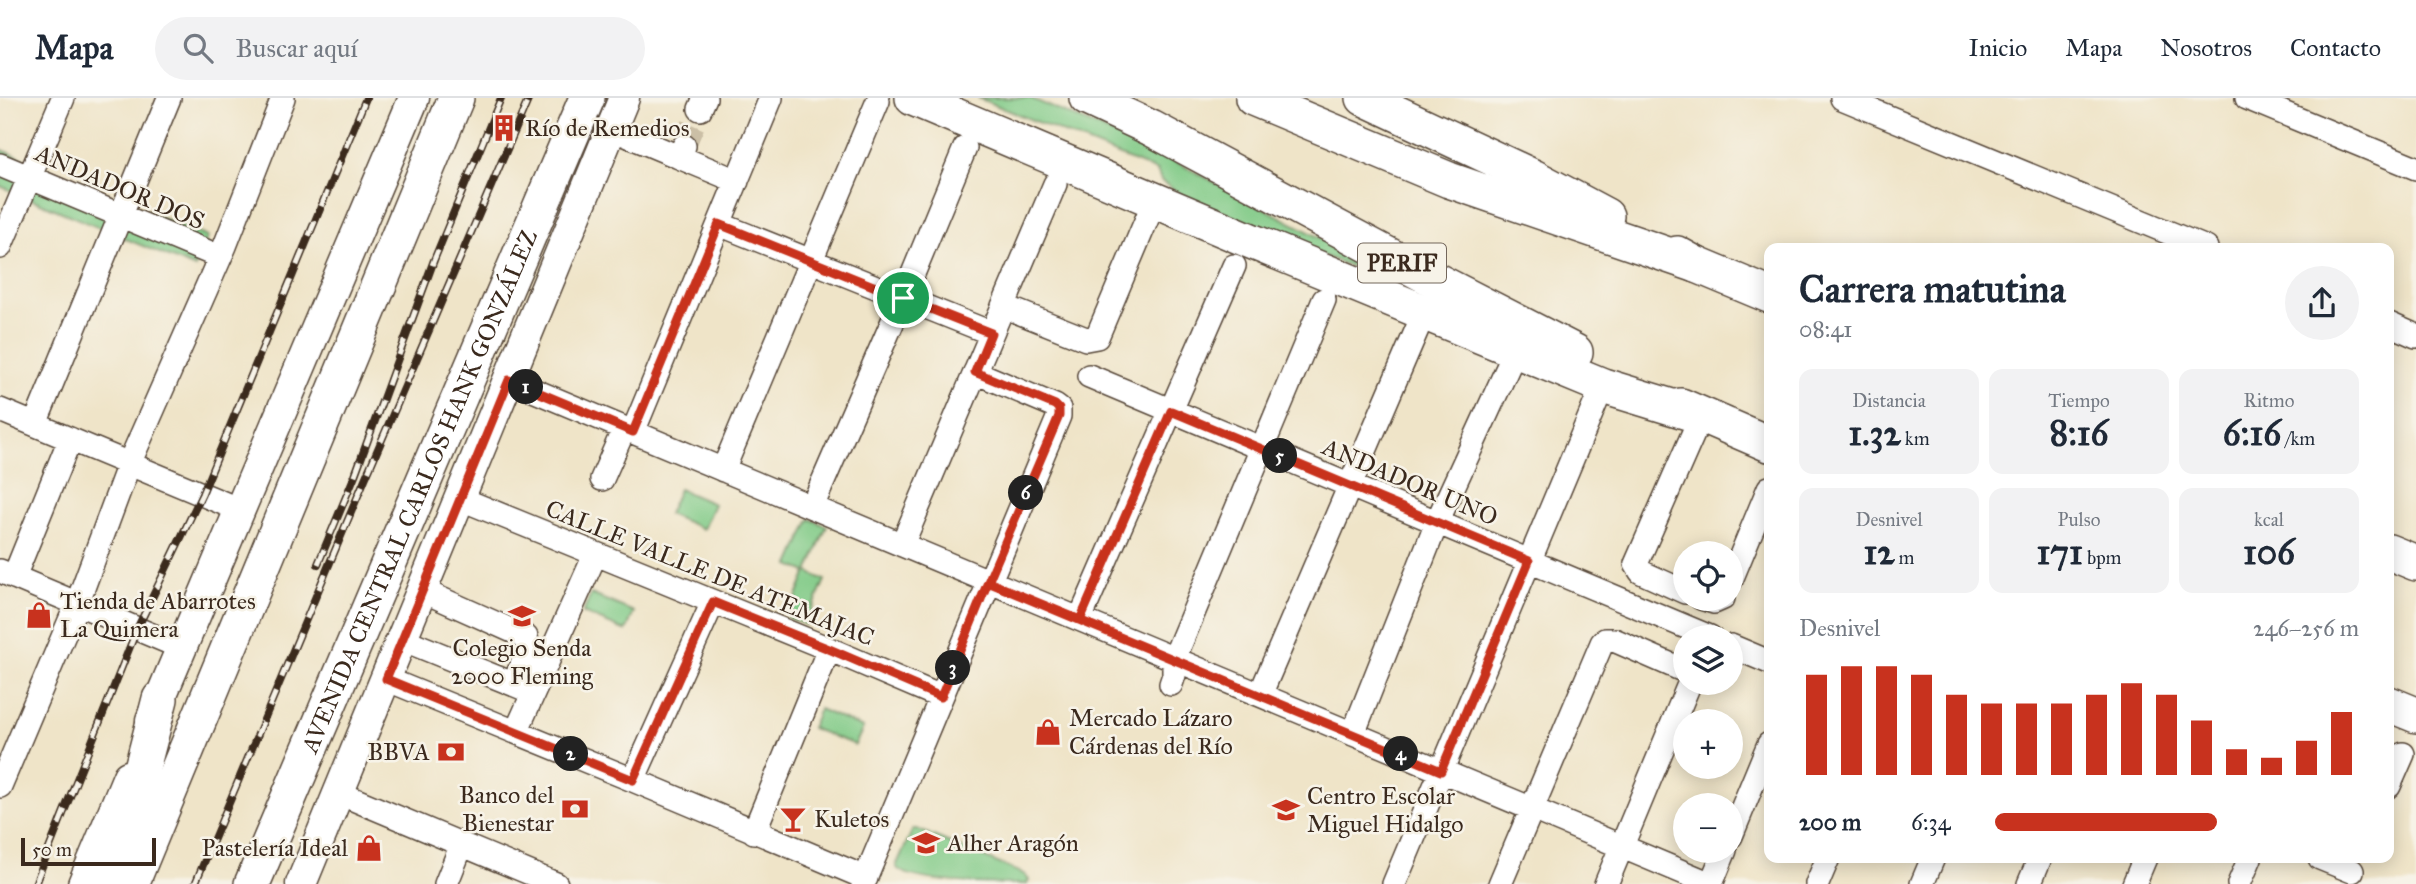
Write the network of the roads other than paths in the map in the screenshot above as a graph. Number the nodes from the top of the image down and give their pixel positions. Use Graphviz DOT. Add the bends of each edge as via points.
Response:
graph roads {
  1 [pos="63,98"];
  2 [pos="169,98"];
  3 [pos="283,98"];
  4 [pos="414,98"];
  5 [pos="456,98"];
  6 [pos="587,98"];
  7 [pos="624,98"];
  8 [pos="771,98"];
  9 [pos="913,98"];
  10 [pos="1253,98"];
  11 [pos="1364,98"];
  12 [pos="1842,98"];
  13 [pos="2247,98"];
  14 [pos="878,101"];
  15 [pos="1096,102"];
  16 [pos="612,129"];
  17 [pos="965,148"];
  18 [pos="0,165"];
  19 [pos="2416,168"];
  20 [pos="29,177"];
  21 [pos="737,181"];
  22 [pos="1055,184"];
  23 [pos="1139,205"];
  24 [pos="121,215"];
  25 [pos="719,224"];
  26 [pos="2194,243"];
  27 [pos="0,247"];
  28 [pos="220,257"];
  29 [pos="811,261"];
  30 [pos="1697,265"];
  31 [pos="1234,266"];
  32 [pos="1764,293"];
  33 [pos="903,298"];
  34 [pos="1324,300"];
  35 [pos="1003,306"];
  36 [pos="2394,326"];
  37 [pos="1418,327"];
  38 [pos="991,333"];
  39 [pos="2416,335"];
  40 [pos="1509,365"];
  41 [pos="975,372"];
  42 [pos="1089,376"];
  43 [pos="509,380"];
  44 [pos="1596,402"];
  45 [pos="0,410"];
  46 [pos="1171,411"];
  47 [pos="1701,416"];
  48 [pos="35,424"];
  49 [pos="629,430"];
  50 [pos="70,439"];
  51 [pos="1764,442"];
  52 [pos="1260,448"];
  53 [pos="129,464"];
  54 [pos="723,470"];
  55 [pos="602,480"];
  56 [pos="1350,485"];
  57 [pos="459,498"];
  58 [pos="1764,500"];
  59 [pos="812,507"];
  60 [pos="240,510"];
  61 [pos="1437,522"];
  62 [pos="902,545"];
  63 [pos="1743,551"];
  64 [pos="2394,554"];
  65 [pos="595,555"];
  66 [pos="1529,561"];
  67 [pos="2416,563"];
  68 [pos="7,574"];
  69 [pos="988,582"];
  70 [pos="1673,586"];
  71 [pos="421,590"];
  72 [pos="713,602"];
  73 [pos="77,604"];
  74 [pos="1080,620"];
  75 [pos="1681,625"];
  76 [pos="402,639"];
  77 [pos="180,647"];
  78 [pos="829,649"];
  79 [pos="1743,651"];
  80 [pos="1174,659"];
  81 [pos="1764,660"];
  82 [pos="1673,666"];
  83 [pos="386,679"];
  84 [pos="1171,684"];
  85 [pos="524,688"];
  86 [pos="1260,695"];
  87 [pos="1685,695"];
  88 [pos="941,697"];
  89 [pos="160,699"];
  90 [pos="2394,706"];
  91 [pos="2416,715"];
  92 [pos="516,732"];
  93 [pos="1353,734"];
  94 [pos="2403,754"];
  95 [pos="1764,756"];
  96 [pos="1441,771"];
  97 [pos="2394,775"];
  98 [pos="633,780"];
  99 [pos="0,786"];
  100 [pos="339,793"];
  101 [pos="1743,807"];
  102 [pos="1532,809"];
  103 [pos="754,832"];
  104 [pos="462,844"];
  105 [pos="1622,847"];
  106 [pos="1720,863"];
  107 [pos="1826,863"];
  108 [pos="1931,863"];
  109 [pos="2038,863"];
  110 [pos="2143,863"];
  111 [pos="2332,863"];
  112 [pos="2352,871"];
  113 [pos="865,881"];
  114 [pos="553,883"];
  115 [pos="83,884"];
  116 [pos="107,884"];
  117 [pos="131,884"];
  118 [pos="252,884"];
  119 [pos="301,884"];
  120 [pos="446,884"];
  121 [pos="1394,884"];
  122 [pos="1500,884"];
  123 [pos="1606,884"];
  124 [pos="1711,884"];
  125 [pos="1817,884"];
  126 [pos="1922,884"];
  127 [pos="2029,884"];
  128 [pos="2134,884"];
  1 -- 20 [label="street"];
  2 -- 24 [label="street"];
  3 -- 28 [label="street"];
  4 -- 60 [label="main road"];
  5 -- 117 [label="highway"];
  6 -- 118 [label="highway, AVENIDA CENTRAL CARLOS HANK GONZÁLEZ"];
  7 -- 16 [label="main road, AVENIDA CENTRAL CARLOS HANK GONZÁLEZ"];
  8 -- 21 [label="street"];
  9 -- 23 [label="highway"];
  10 -- 30 [label="highway" via="1449,180"];
  11 -- 30 [label="highway" via="1533,177"];
  12 -- 26 [label="street"];
  13 -- 19 [label="street"];
  14 -- 29 [label="street"];
  15 -- 47 [label="highway, PERIF"];
  16 -- 21 [label="street" via="681,151"];
  16 -- 43 [label="main road, AVENIDA CENTRAL CARLOS HANK GONZÁLEZ"];
  17 -- 33 [label="street"];
  18 -- 20 [label="street, ANDADOR DOS"];
  20 -- 24 [label="street, ANDADOR DOS"];
  20 -- 27 [label="street"];
  21 -- 25 [label="street"];
  22 -- 35 [label="street"];
  23 -- 35 [label="street" via="1094,338 1086,339"];
  23 -- 47 [label="highway" via="1603,386"];
  24 -- 28 [label="street, ANDADOR DOS"];
  24 -- 48 [label="street"];
  25 -- 29 [label="street"];
  25 -- 49 [label="street"];
  28 -- 53 [label="street"];
  29 -- 33 [label="street"];
  29 -- 54 [label="street"];
  30 -- 32 [label="highway"];
  31 -- 46 [label="street"];
  33 -- 38 [label="street"];
  33 -- 59 [label="street"];
  34 -- 52 [label="street"];
  35 -- 38 [label="street"];
  36 -- 39 [label="street"];
  37 -- 56 [label="street"];
  38 -- 41 [label="street"];
  40 -- 61 [label="street"];
  41 -- 62 [label="street"];
  41 -- 69 [label="street" via="1055,405 1060,412"];
  42 -- 46 [label="street, ANDADOR UNO"];
  43 -- 49 [label="street"];
  43 -- 57 [label="main road, AVENIDA CENTRAL CARLOS HANK GONZÁLEZ"];
  44 -- 66 [label="street"];
  45 -- 48 [label="street"];
  46 -- 52 [label="street, ANDADOR UNO"];
  46 -- 74 [label="street"];
  47 -- 51 [label="highway, PERIF"];
  47 -- 70 [label="street" via="1636,564 1641,572"];
  48 -- 50 [label="street"];
  49 -- 54 [label="street"];
  49 -- 55 [label="street"];
  50 -- 53 [label="street"];
  50 -- 68 [label="street"];
  52 -- 56 [label="street, ANDADOR UNO"];
  52 -- 80 [label="street"];
  53 -- 60 [label="street"];
  53 -- 73 [label="street"];
  54 -- 59 [label="street"];
  56 -- 61 [label="street, ANDADOR UNO"];
  56 -- 86 [label="street"];
  57 -- 65 [label="street, CALLE VALLE DE ATEMAJAC"];
  57 -- 71 [label="main road, AVENIDA CENTRAL CARLOS HANK GONZÁLEZ"];
  58 -- 63 [label="street"];
  59 -- 62 [label="street"];
  60 -- 77 [label="main road"];
  61 -- 66 [label="street, ANDADOR UNO"];
  61 -- 93 [label="street"];
  62 -- 69 [label="street"];
  64 -- 67 [label="highway"];
  65 -- 72 [label="street, CALLE VALLE DE ATEMAJAC"];
  65 -- 85 [label="street"];
  66 -- 75 [label="street, ANDADOR UNO"];
  66 -- 96 [label="street"];
  68 -- 73 [label="street"];
  69 -- 74 [label="street"];
  69 -- 88 [label="street"];
  71 -- 76 [label="main road, AVENIDA CENTRAL CARLOS HANK GONZÁLEZ"];
  71 -- 85 [label="street" via="526,636"];
  72 -- 78 [label="street, CALLE VALLE DE ATEMAJAC"];
  72 -- 98 [label="street"];
  73 -- 77 [label="street"];
  73 -- 99 [label="street"];
  74 -- 80 [label="street"];
  76 -- 83 [label="main road, AVENIDA CENTRAL CARLOS HANK GONZÁLEZ"];
  76 -- 85 [label="street"];
  77 -- 89 [label="main road"];
  78 -- 88 [label="street, CALLE VALLE DE ATEMAJAC"];
  78 -- 103 [label="street"];
  79 -- 81 [label="street"];
  80 -- 84 [label="street"];
  80 -- 86 [label="street" via="1202,678"];
  82 -- 102 [label="street" via="1605,640"];
  83 -- 92 [label="street"];
  83 -- 100 [label="main road, AVENIDA CENTRAL CARLOS HANK GONZÁLEZ"];
  85 -- 92 [label="street"];
  86 -- 93 [label="street"];
  87 -- 105 [label="street"];
  88 -- 113 [label="street"];
  89 -- 115 [label="main road"];
  89 -- 116 [label="highway"];
  90 -- 91 [label="highway"];
  92 -- 98 [label="street"];
  93 -- 96 [label="street"];
  94 -- 97 [label="street"];
  95 -- 101 [label="street"];
  96 -- 102 [label="street"];
  96 -- 121 [label="street"];
  98 -- 103 [label="street"];
  100 -- 104 [label="street"];
  100 -- 119 [label="main road, AVENIDA CENTRAL CARLOS HANK GONZÁLEZ"];
  102 -- 105 [label="street"];
  102 -- 122 [label="street"];
  103 -- 113 [label="street"];
  104 -- 114 [label="street"];
  104 -- 120 [label="street"];
  105 -- 123 [label="street"];
  105 -- 124 [label="street"];
  106 -- 124 [label="street"];
  107 -- 125 [label="street"];
  108 -- 126 [label="street"];
  109 -- 127 [label="street"];
  110 -- 128 [label="street"];
  111 -- 112 [label="street"];
}
